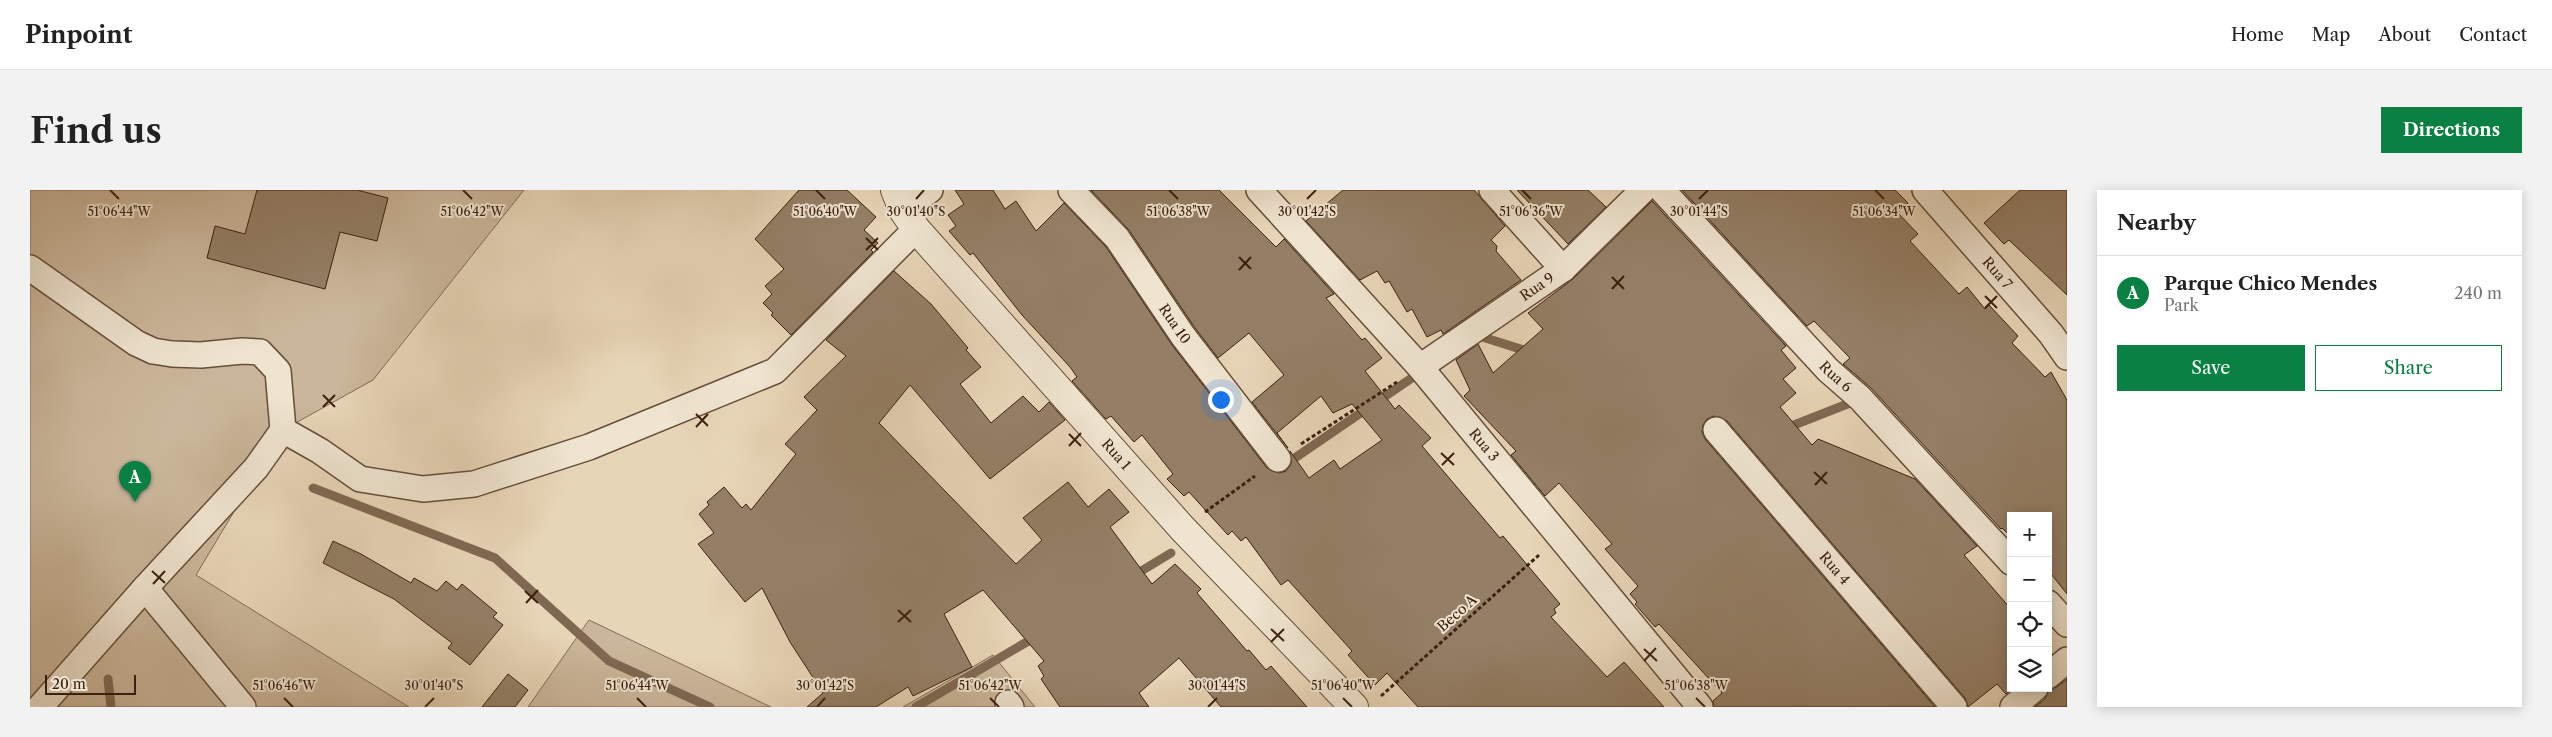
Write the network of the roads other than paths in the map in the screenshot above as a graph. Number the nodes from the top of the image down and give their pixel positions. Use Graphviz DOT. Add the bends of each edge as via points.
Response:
graph roads {
  1 [pos="930,190"];
  2 [pos="1071,190"];
  3 [pos="1259,190"];
  4 [pos="1492,190"];
  5 [pos="1643,190"];
  6 [pos="1662,190"];
  7 [pos="1925,190"];
  8 [pos="905,210"];
  9 [pos="30,268"];
  10 [pos="1563,269"];
  11 [pos="2067,357"];
  12 [pos="1420,367"];
  13 [pos="283,430"];
  14 [pos="1716,430"];
  15 [pos="1278,459"];
  16 [pos="2007,558"];
  17 [pos="145,588"];
  18 [pos="2052,607"];
  19 [pos="2067,624"];
  20 [pos="2067,660"];
  21 [pos="2052,673"];
  22 [pos="2030,692"];
  23 [pos="1365,704"];
  24 [pos="40,707"];
  25 [pos="243,707"];
  26 [pos="1700,707"];
  27 [pos="1954,707"];
  28 [pos="2013,707"];
  1 -- 8 [label="street"];
  2 -- 15 [label="street, Rua 10" via="1117,238 1183,336"];
  3 -- 12 [label="street, Rua 3"];
  4 -- 10 [label="street"];
  5 -- 10 [label="street, Rua 9"];
  6 -- 16 [label="street, Rua 6"];
  7 -- 11 [label="street, Rua 7" via="2051,334"];
  8 -- 13 [label="street" via="775,371 589,447 474,484 423,489 360,479"];
  8 -- 23 [label="street, Rua 1" via="1182,528"];
  9 -- 13 [label="street" via="136,343 153,351 201,354 260,352 278,371"];
  10 -- 12 [label="street, Rua 9"];
  12 -- 26 [label="street, Rua 3"];
  13 -- 17 [label="street" via="256,468"];
  14 -- 27 [label="street, Rua 4"];
  17 -- 24 [label="street"];
  17 -- 25 [label="street"];
  18 -- 19 [label="street"];
  20 -- 21 [label="street"];
  22 -- 28 [label="street"];
}
